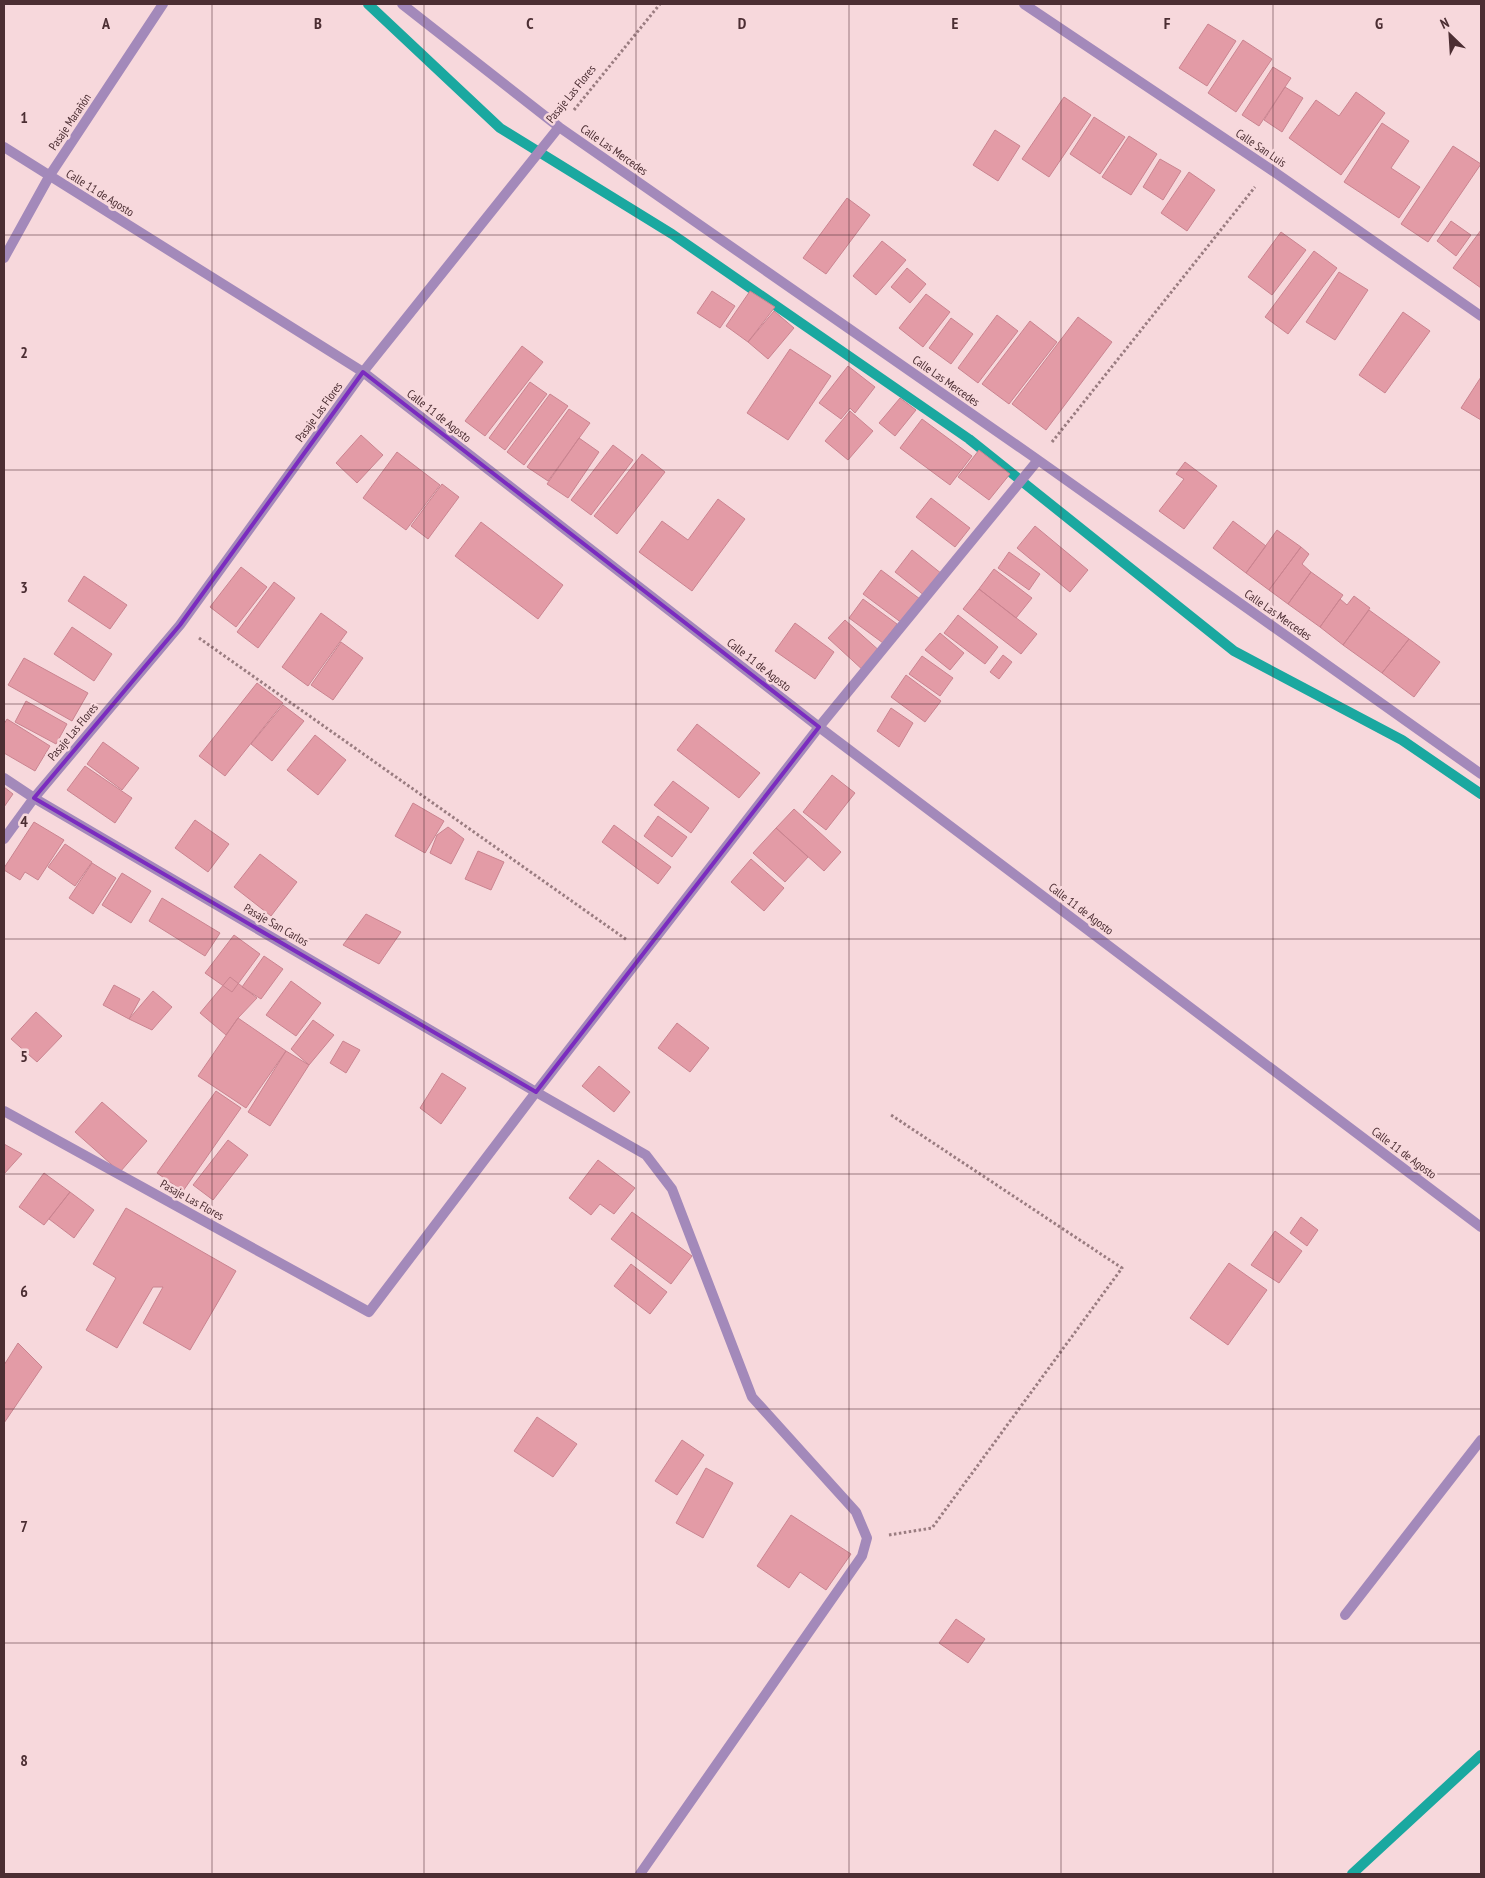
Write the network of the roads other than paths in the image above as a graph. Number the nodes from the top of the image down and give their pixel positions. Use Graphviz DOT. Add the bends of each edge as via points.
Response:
graph roads {
  1 [pos="164,4"];
  2 [pos="402,4"];
  3 [pos="1024,4"];
  4 [pos="559,128"];
  5 [pos="4,148"];
  6 [pos="50,176"];
  7 [pos="4,258"];
  8 [pos="1481,316"];
  9 [pos="363,372"];
  10 [pos="1038,460"];
  11 [pos="819,727"];
  12 [pos="1481,774"];
  13 [pos="4,778"];
  14 [pos="34,798"];
  15 [pos="4,839"];
  16 [pos="536,1092"];
  17 [pos="4,1111"];
  18 [pos="1481,1227"];
  19 [pos="1481,1440"];
  20 [pos="1345,1615"];
  21 [pos="640,1874"];
  1 -- 6 [label="street, Pasaje Marañón"];
  2 -- 4 [label="street, Calle Las Mercedes"];
  3 -- 8 [label="street, Calle San Luis" via="1270,168"];
  4 -- 9 [label="street, Pasaje Las Flores"];
  4 -- 10 [label="street, Calle Las Mercedes"];
  5 -- 6 [label="street, Calle 11 de Agosto"];
  6 -- 7 [label="street, Pasaje Marañón"];
  6 -- 9 [label="street, Calle 11 de Agosto"];
  9 -- 11 [label="street, Calle 11 de Agosto"];
  9 -- 14 [label="street, Pasaje Las Flores" via="180,625"];
  10 -- 11 [label="street"];
  10 -- 12 [label="street, Calle Las Mercedes"];
  11 -- 16 [label="street"];
  11 -- 18 [label="street, Calle 11 de Agosto"];
  13 -- 14 [label="street, Pasaje San Carlos"];
  14 -- 15 [label="street, Pasaje Las Flores"];
  14 -- 16 [label="street, Pasaje San Carlos"];
  16 -- 17 [label="street, Pasaje Las Flores" via="369,1312"];
  16 -- 21 [label="street, Pasaje San Carlos" via="646,1155 672,1188 752,1397 856,1512 867,1538 862,1556"];
  19 -- 20 [label="street"];
}
